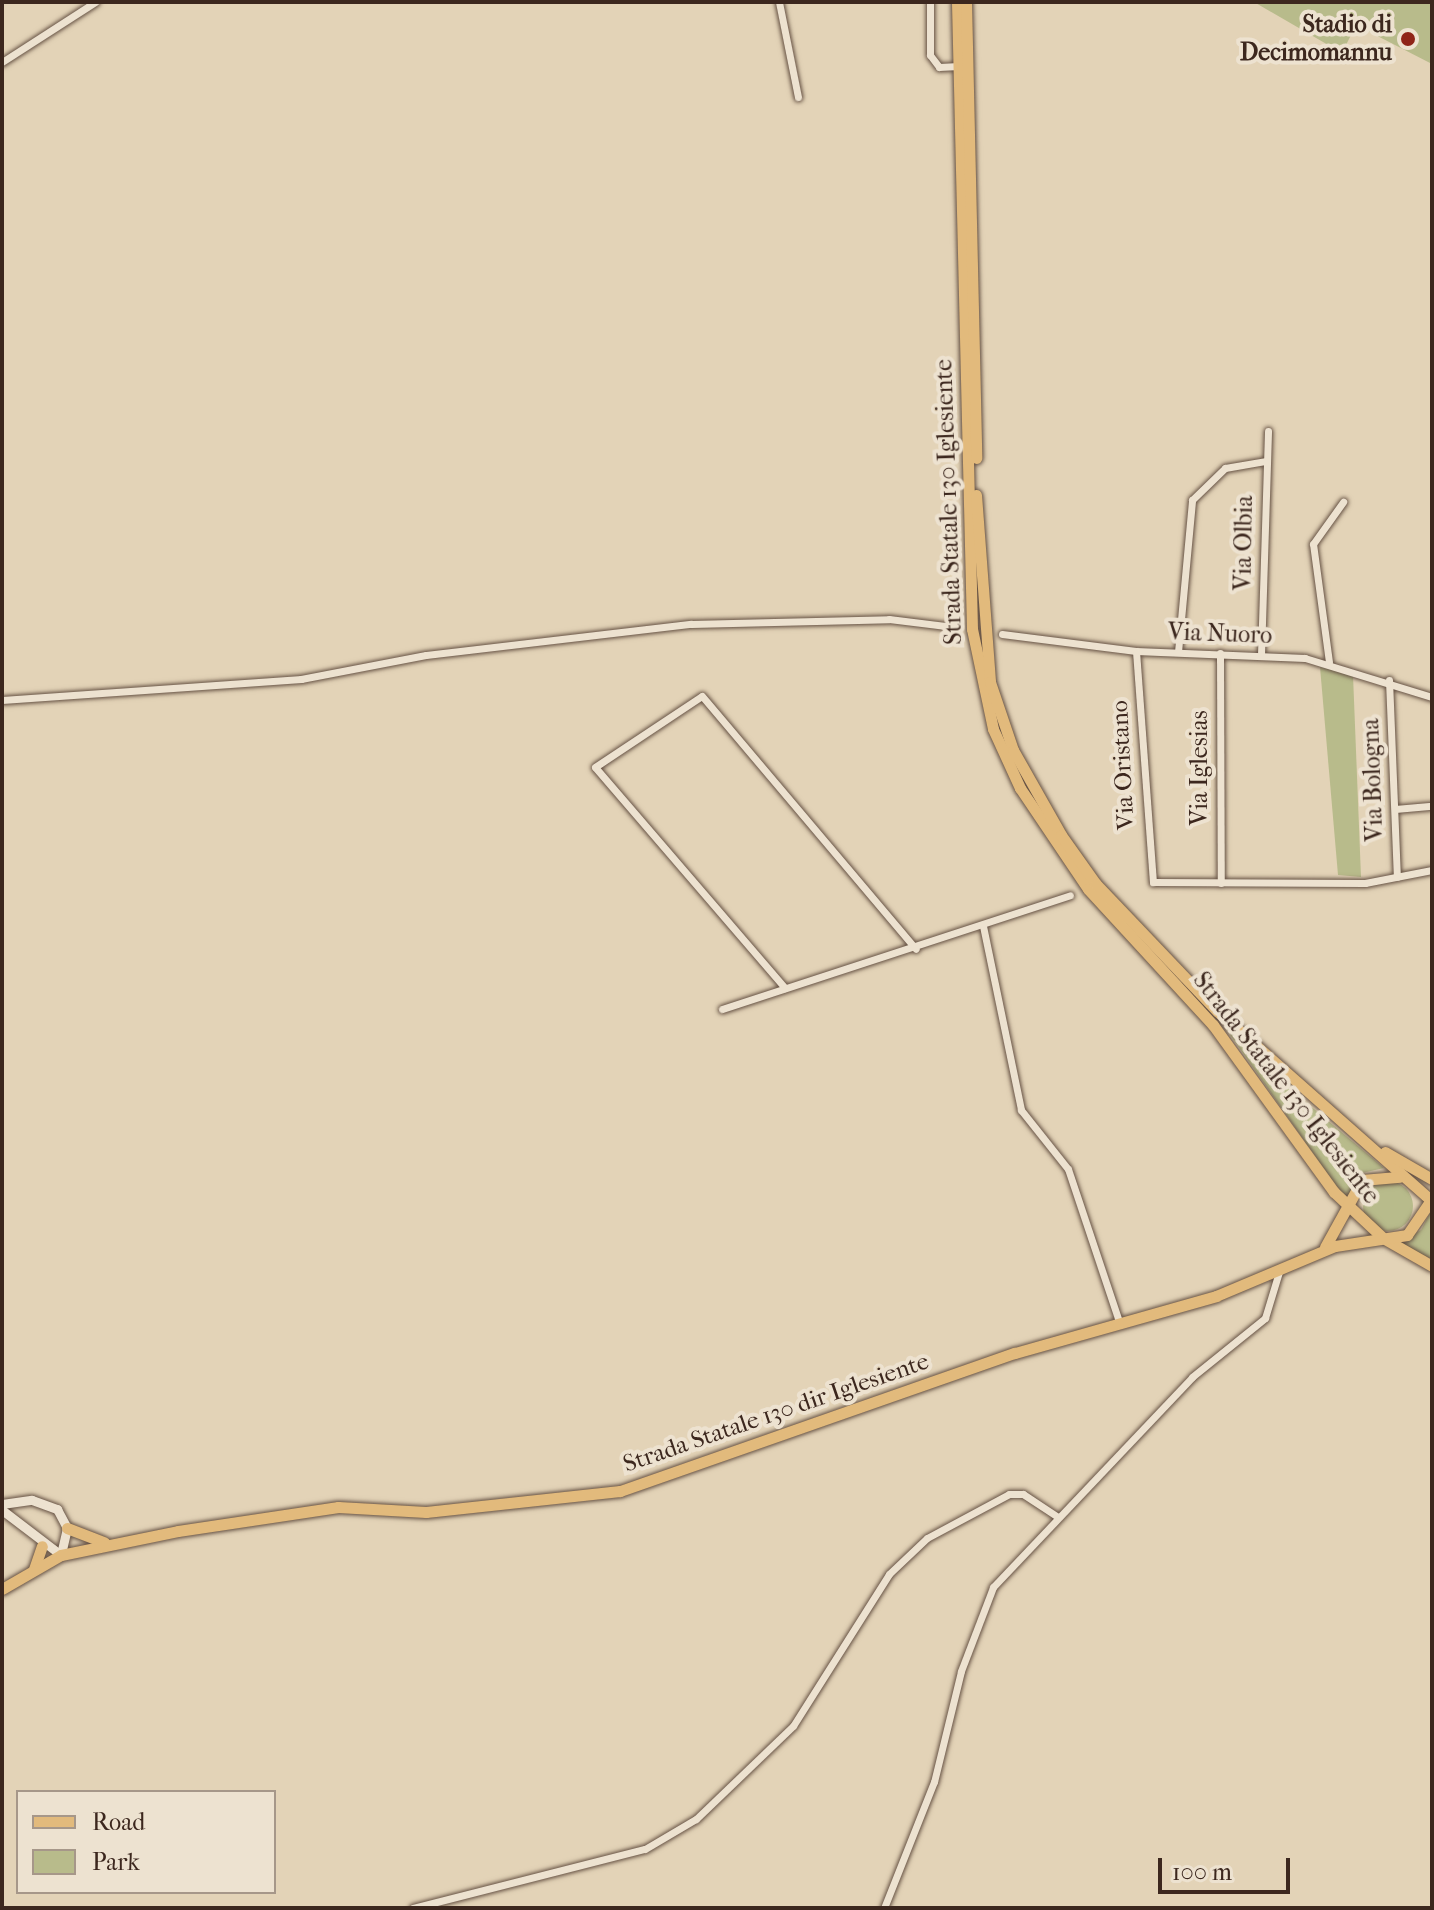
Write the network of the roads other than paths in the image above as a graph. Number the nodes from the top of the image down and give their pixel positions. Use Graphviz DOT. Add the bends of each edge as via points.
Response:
graph roads {
  1 [pos="95,2"];
  2 [pos="779,2"];
  3 [pos="930,2"];
  4 [pos="957,2"];
  5 [pos="966,2"];
  6 [pos="2,62"];
  7 [pos="959,66"];
  8 [pos="798,97"];
  9 [pos="1268,431"];
  10 [pos="1266,461"];
  11 [pos="1343,502"];
  12 [pos="954,627"];
  13 [pos="1002,634"];
  14 [pos="1136,651"];
  15 [pos="1178,652"];
  16 [pos="1220,653"];
  17 [pos="1261,655"];
  18 [pos="1329,662"];
  19 [pos="1389,680"];
  20 [pos="1432,697"];
  21 [pos="2,700"];
  22 [pos="1432,806"];
  23 [pos="1395,809"];
  24 [pos="1432,870"];
  25 [pos="1397,877"];
  26 [pos="1221,883"];
  27 [pos="1070,895"];
  28 [pos="983,926"];
  29 [pos="916,949"];
  30 [pos="785,988"];
  31 [pos="722,1009"];
  32 [pos="1353,1134"];
  33 [pos="1403,1177"];
  34 [pos="1432,1180"];
  35 [pos="1432,1200"];
  36 [pos="1350,1210"];
  37 [pos="1383,1238"];
  38 [pos="1319,1253"];
  39 [pos="1432,1266"];
  40 [pos="1279,1272"];
  41 [pos="1120,1326"];
  42 [pos="2,1504"];
  43 [pos="2,1510"];
  44 [pos="1058,1517"];
  45 [pos="67,1528"];
  46 [pos="108,1543"];
  47 [pos="42,1546"];
  48 [pos="61,1555"];
  49 [pos="34,1569"];
  50 [pos="2,1589"];
  51 [pos="413,1908"];
  52 [pos="884,1908"];
  1 -- 6 [label="street"];
  2 -- 8 [label="street"];
  3 -- 7 [label="street" via="930,55 939,67"];
  4 -- 7 [label="main road, Strada Statale 130 Iglesiente"];
  5 -- 32 [label="main road, Strada Statale 130 Iglesiente" via="983,616 990,682 1013,750 1096,884 1217,1011"];
  7 -- 36 [label="main road, Strada Statale 130 Iglesiente" via="972,629 993,729 1020,788 1088,889 1213,1025"];
  9 -- 10 [label="street, Via Olbia"];
  10 -- 15 [label="street" via="1225,468 1192,500"];
  10 -- 17 [label="street, Via Olbia"];
  11 -- 18 [label="street" via="1313,544"];
  12 -- 21 [label="street" via="889,619 691,624 426,655 301,679"];
  13 -- 14 [label="street, Via Nuoro"];
  14 -- 15 [label="street, Via Nuoro"];
  14 -- 26 [label="street, Via Oristano" via="1150,876 1159,884"];
  15 -- 16 [label="street, Via Nuoro"];
  16 -- 17 [label="street, Via Nuoro"];
  16 -- 26 [label="street, Via Iglesias"];
  17 -- 18 [label="street, Via Nuoro"];
  18 -- 19 [label="street, Via Nuoro"];
  19 -- 20 [label="street, Via Nuoro"];
  19 -- 23 [label="street, Via Bologna"];
  22 -- 23 [label="street"];
  23 -- 25 [label="street, Via Bologna"];
  24 -- 25 [label="street"];
  25 -- 26 [label="street"];
  27 -- 28 [label="street"];
  28 -- 29 [label="street"];
  28 -- 41 [label="street" via="1021,1110 1068,1169"];
  29 -- 30 [label="street"];
  29 -- 30 [label="street" via="702,696 595,767"];
  30 -- 31 [label="street"];
  32 -- 33 [label="main road, Strada Statale 130 Iglesiente"];
  32 -- 34 [label="main road"];
  33 -- 34 [label="street"];
  33 -- 35 [label="main road, Strada Statale 130 Iglesiente"];
  33 -- 36 [label="main road" via="1369,1176"];
  35 -- 37 [label="main road" via="1411,1232"];
  36 -- 37 [label="main road, Strada Statale 130 Iglesiente"];
  36 -- 38 [label="main road, Strada Statale 130 dir Iglesiente"];
  37 -- 38 [label="main road, Strada Statale 130 dir Iglesiente"];
  37 -- 39 [label="main road, Strada Statale 130 Iglesiente"];
  38 -- 40 [label="main road, Strada Statale 130 dir Iglesiente"];
  40 -- 41 [label="main road, Strada Statale 130 dir Iglesiente"];
  40 -- 44 [label="street" via="1265,1318 1192,1377"];
  41 -- 46 [label="main road, Strada Statale 130 dir Iglesiente" via="1015,1353 620,1491 426,1512 338,1507"];
  42 -- 45 [label="street" via="32,1500 57,1509"];
  43 -- 47 [label="street" via="33,1528"];
  44 -- 51 [label="street" via="1023,1494 1009,1494 927,1538 889,1574 793,1726 696,1819 645,1849"];
  44 -- 52 [label="street" via="993,1587 961,1671 934,1782"];
  45 -- 46 [label="main road"];
  45 -- 48 [label="street"];
  46 -- 48 [label="main road, Strada Statale 130 dir Iglesiente"];
  47 -- 48 [label="street"];
  47 -- 49 [label="main road"];
  48 -- 49 [label="main road, Strada Statale 130 dir Iglesiente"];
  49 -- 50 [label="main road, Strada Statale 130 dir Iglesiente"];
}
